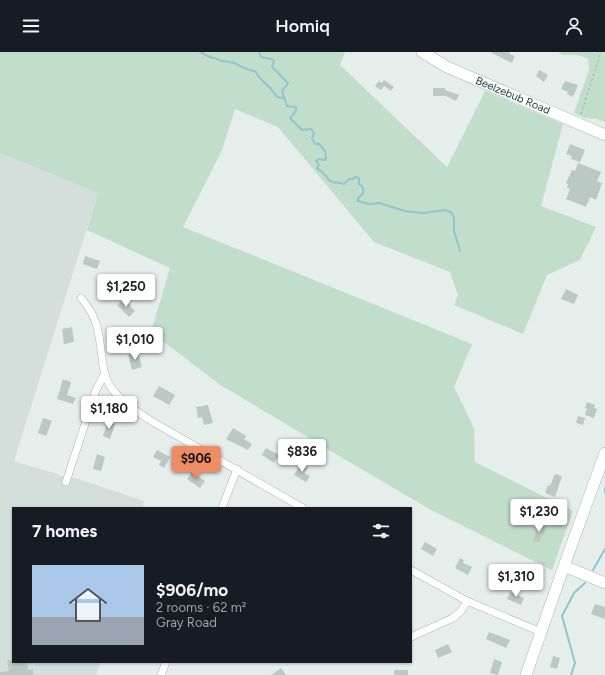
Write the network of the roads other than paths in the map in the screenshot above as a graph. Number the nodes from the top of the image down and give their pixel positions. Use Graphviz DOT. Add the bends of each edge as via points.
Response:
graph roads {
  1 [pos="422,52"];
  2 [pos="605,135"];
  3 [pos="81,298"];
  4 [pos="104,375"];
  5 [pos="605,453"];
  6 [pos="236,469"];
  7 [pos="66,482"];
  8 [pos="222,507"];
  9 [pos="301,507"];
  10 [pos="564,566"];
  11 [pos="412,571"];
  12 [pos="605,582"];
  13 [pos="467,601"];
  14 [pos="541,632"];
  15 [pos="412,637"];
  16 [pos="166,663"];
  17 [pos="161,675"];
  18 [pos="526,675"];
  1 -- 2 [label="street, Beelzebub Road" via="447,67"];
  3 -- 4 [label="street" via="91,309 97,323"];
  4 -- 6 [label="street" via="110,386 130,407"];
  4 -- 7 [label="street" via="96,390"];
  5 -- 10 [label="street"];
  6 -- 8 [label="street"];
  6 -- 9 [label="street"];
  10 -- 12 [label="street"];
  10 -- 14 [label="street"];
  11 -- 13 [label="street"];
  13 -- 14 [label="street"];
  13 -- 15 [label="street" via="453,618"];
  14 -- 18 [label="street"];
  16 -- 17 [label="street"];
}
